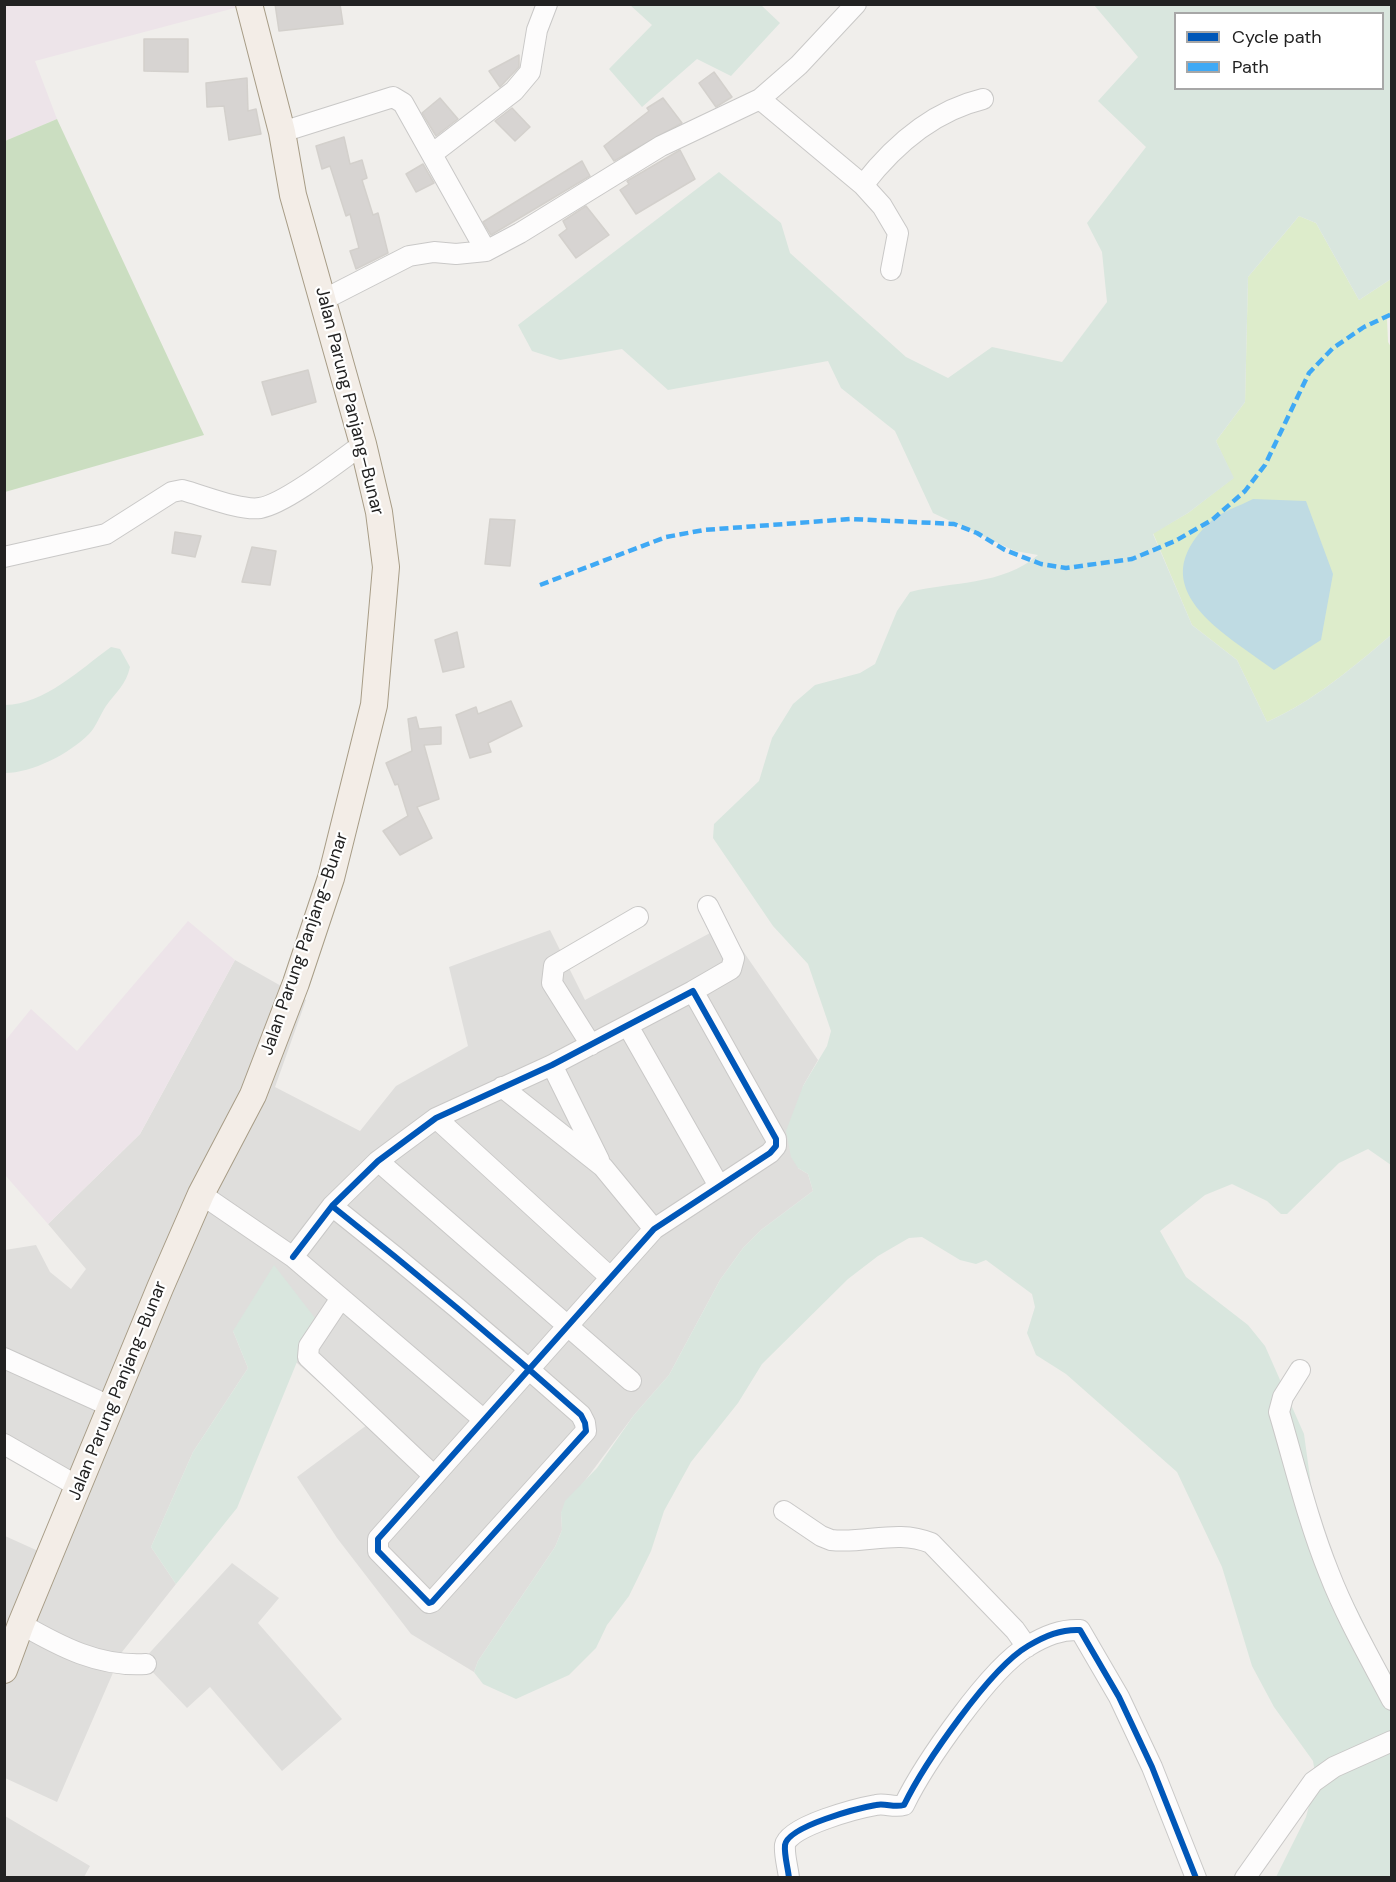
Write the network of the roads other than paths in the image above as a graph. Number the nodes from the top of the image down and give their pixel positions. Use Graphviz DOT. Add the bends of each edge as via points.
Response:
graph roads {
  1 [pos="249,4"];
  2 [pos="547,4"];
  3 [pos="856,4"];
  4 [pos="760,99"];
  5 [pos="983,99"];
  6 [pos="282,132"];
  7 [pos="432,154"];
  8 [pos="863,185"];
  9 [pos="486,251"];
  10 [pos="891,270"];
  11 [pos="323,300"];
  12 [pos="363,444"];
  13 [pos="4,557"];
  14 [pos="708,906"];
  15 [pos="638,917"];
  16 [pos="693,991"];
  17 [pos="628,1026"];
  18 [pos="591,1045"];
  19 [pos="552,1065"];
  20 [pos="502,1087"];
  21 [pos="436,1118"];
  22 [pos="378,1161"];
  23 [pos="603,1167"];
  24 [pos="719,1186"];
  25 [pos="201,1194"];
  26 [pos="332,1206"];
  27 [pos="654,1229"];
  28 [pos="293,1257"];
  29 [pos="610,1277"];
  30 [pos="341,1298"];
  31 [pos="568,1325"];
  32 [pos="4,1358"];
  33 [pos="529,1369"];
  34 [pos="1300,1370"];
  35 [pos="631,1381"];
  36 [pos="112,1407"];
  37 [pos="484,1420"];
  38 [pos="4,1444"];
  39 [pos="434,1476"];
  40 [pos="79,1487"];
  41 [pos="784,1511"];
  42 [pos="21,1624"];
  43 [pos="1027,1647"];
  44 [pos="146,1664"];
  45 [pos="4,1670"];
  46 [pos="1392,1700"];
  47 [pos="1392,1741"];
  48 [pos="789,1878"];
  49 [pos="1196,1878"];
  50 [pos="1245,1878"];
  1 -- 6 [label="main road, Jalan Parung Panjang–Bunar"];
  2 -- 7 [label="street" via="537,30 530,72 514,91"];
  3 -- 4 [label="street" via="799,65"];
  4 -- 8 [label="street"];
  4 -- 9 [label="street" via="661,146"];
  5 -- 8 [label="street" via="956,106 917,130 895,148"];
  6 -- 7 [label="street" via="393,97 403,103"];
  6 -- 11 [label="main road, Jalan Parung Panjang–Bunar" via="293,195"];
  7 -- 9 [label="street"];
  8 -- 10 [label="street" via="898,233"];
  9 -- 11 [label="street" via="409,256"];
  11 -- 12 [label="main road, Jalan Parung Panjang–Bunar"];
  12 -- 13 [label="street" via="308,483 261,508 247,508 182,490 172,492 106,534"];
  12 -- 25 [label="main road, Jalan Parung Panjang–Bunar" via="379,513 386,567 373,713 331,878 296,983 253,1095"];
  14 -- 16 [label="street" via="735,958 731,969"];
  15 -- 18 [label="street" via="554,966 552,983"];
  16 -- 17 [label="street"];
  16 -- 24 [label="street" via="776,1138 770,1153"];
  17 -- 18 [label="street"];
  17 -- 24 [label="street"];
  18 -- 19 [label="street"];
  19 -- 20 [label="street"];
  19 -- 23 [label="street"];
  20 -- 21 [label="street"];
  20 -- 23 [label="street"];
  21 -- 22 [label="street"];
  21 -- 29 [label="street"];
  22 -- 26 [label="street"];
  22 -- 31 [label="street"];
  23 -- 27 [label="street"];
  24 -- 27 [label="street"];
  25 -- 28 [label="street"];
  25 -- 36 [label="main road, Jalan Parung Panjang–Bunar"];
  26 -- 28 [label="street"];
  26 -- 33 [label="street"];
  27 -- 29 [label="street"];
  28 -- 30 [label="street"];
  29 -- 31 [label="street"];
  30 -- 37 [label="street"];
  30 -- 39 [label="street" via="309,1346 308,1357"];
  31 -- 33 [label="street"];
  31 -- 35 [label="street"];
  32 -- 36 [label="street"];
  33 -- 37 [label="street"];
  33 -- 39 [label="street" via="581,1415 586,1431 429,1603 376,1545"];
  34 -- 46 [label="street" via="1283,1396 1280,1412 1328,1572"];
  36 -- 40 [label="main road, Jalan Parung Panjang–Bunar"];
  37 -- 39 [label="street"];
  38 -- 40 [label="street"];
  40 -- 42 [label="main road, Jalan Parung Panjang–Bunar"];
  41 -- 43 [label="street" via="831,1540 897,1535 931,1543"];
  42 -- 44 [label="street" via="92,1659"];
  42 -- 45 [label="main road, Jalan Parung Panjang–Bunar"];
  43 -- 48 [label="street" via="999,1671 959,1721 920,1773 903,1805 857,1809 790,1836 785,1844"];
  43 -- 49 [label="street" via="1064,1629 1080,1630 1119,1697 1152,1767"];
  47 -- 50 [label="street" via="1334,1767 1313,1782"];
}
